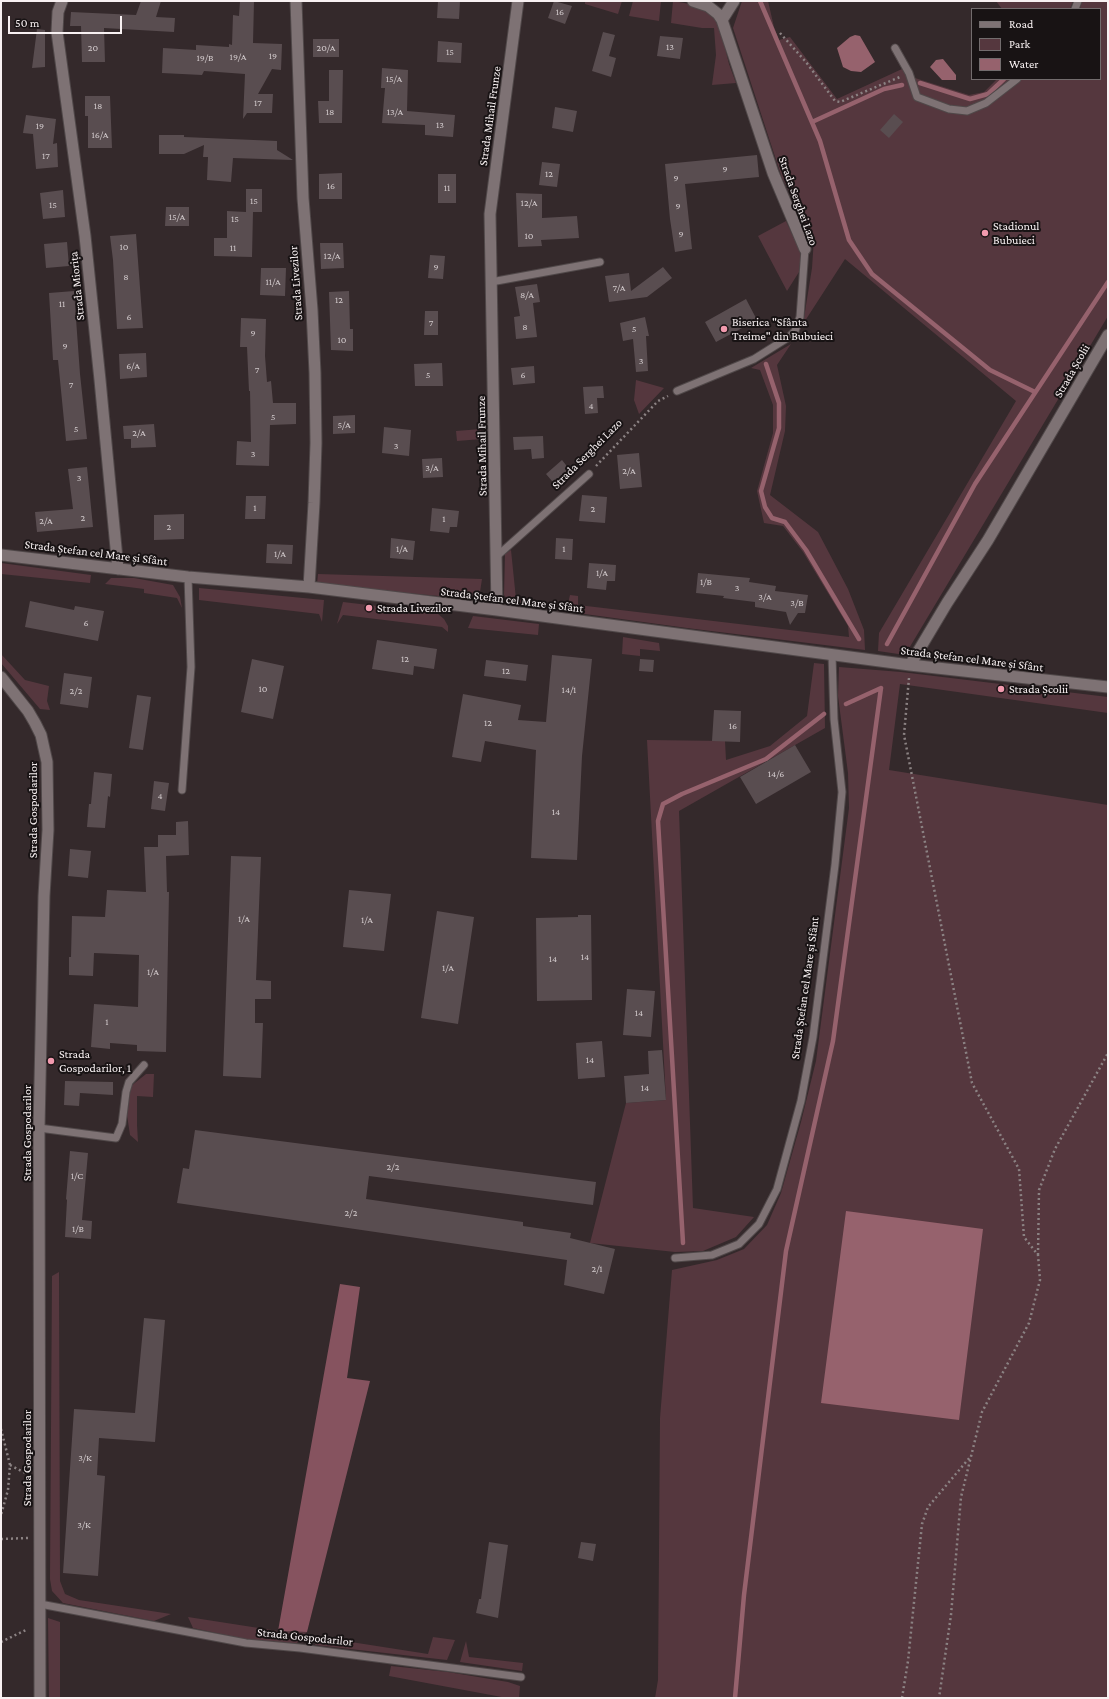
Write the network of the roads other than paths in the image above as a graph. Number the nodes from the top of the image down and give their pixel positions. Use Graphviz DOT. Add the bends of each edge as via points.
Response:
graph roads {
  1 [pos="62,1"];
  2 [pos="296,1"];
  3 [pos="518,1"];
  4 [pos="692,1"];
  5 [pos="734,1"];
  6 [pos="722,20"];
  7 [pos="895,48"];
  8 [pos="1016,80"];
  9 [pos="805,249"];
  10 [pos="600,262"];
  11 [pos="491,282"];
  12 [pos="1108,335"];
  13 [pos="677,391"];
  14 [pos="589,474"];
  15 [pos="1,555"];
  16 [pos="497,556"];
  17 [pos="118,569"];
  18 [pos="188,577"];
  19 [pos="308,587"];
  20 [pos="497,610"];
  21 [pos="832,655"];
  22 [pos="910,665"];
  23 [pos="1,677"];
  24 [pos="1108,687"];
  25 [pos="182,790"];
  26 [pos="144,1065"];
  27 [pos="39,1128"];
  28 [pos="675,1258"];
  29 [pos="40,1604"];
  30 [pos="521,1677"];
  31 [pos="40,1698"];
  1 -- 17 [label="street, Strada Miorița" via="58,12 57,32 85,236"];
  2 -- 19 [label="street, Strada Livezilor" via="303,198 315,373 316,450"];
  3 -- 11 [label="street, Strada Mihail Frunze" via="490,214"];
  4 -- 6 [label="street" via="708,6"];
  5 -- 6 [label="street"];
  6 -- 9 [label="street, Strada Serghei Lazo" via="773,173"];
  7 -- 8 [label="lane" via="917,97 949,109 967,111 986,103"];
  9 -- 13 [label="lane, Strada Serghei Lazo" via="800,318 795,331 754,359"];
  10 -- 11 [label="lane"];
  11 -- 16 [label="street, Strada Mihail Frunze"];
  12 -- 22 [label="street, Strada Școlii" via="988,540"];
  14 -- 16 [label="lane, Strada Serghei Lazo"];
  15 -- 17 [label="street, Strada Ștefan cel Mare și Sfânt"];
  16 -- 20 [label="street, Strada Mihail Frunze"];
  17 -- 18 [label="street, Strada Ștefan cel Mare și Sfânt"];
  18 -- 19 [label="street, Strada Ștefan cel Mare și Sfânt"];
  18 -- 25 [label="lane" via="191,667"];
  19 -- 20 [label="street, Strada Ștefan cel Mare și Sfânt"];
  20 -- 21 [label="street, Strada Ștefan cel Mare și Sfânt"];
  21 -- 22 [label="street, Strada Ștefan cel Mare și Sfânt"];
  21 -- 28 [label="lane, Strada Ștefan cel Mare și Sfânt" via="834,719 842,792 813,1036 801,1102 777,1189 759,1224 739,1244 712,1255"];
  22 -- 24 [label="street, Strada Ștefan cel Mare și Sfânt"];
  23 -- 27 [label="street, Strada Gospodarilor" via="28,710 41,734 47,762 48,830 44,896"];
  26 -- 27 [label="lane" via="129,1082 122,1124 116,1138"];
  27 -- 29 [label="street, Strada Gospodarilor"];
  29 -- 30 [label="lane, Strada Gospodarilor" via="246,1643"];
  29 -- 31 [label="street, Strada Gospodarilor"];
}
